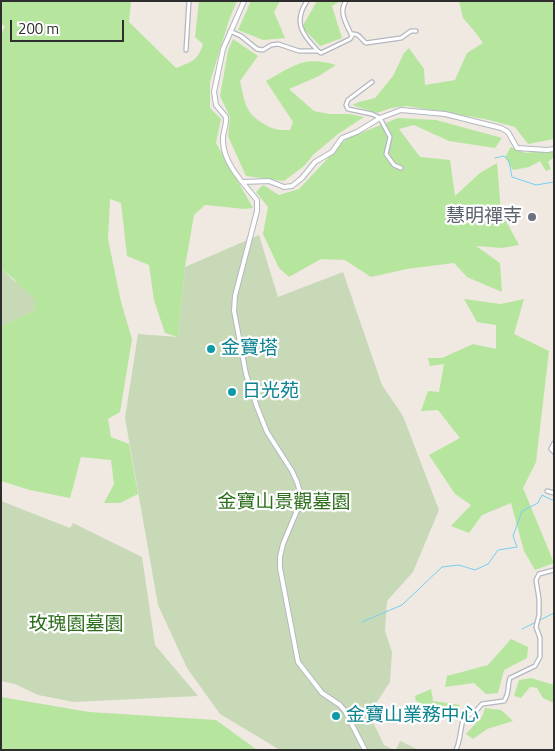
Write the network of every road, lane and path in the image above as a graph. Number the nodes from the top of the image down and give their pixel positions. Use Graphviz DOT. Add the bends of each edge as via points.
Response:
graph roads {
  1 [pos="189,1"];
  2 [pos="244,1"];
  3 [pos="307,1"];
  4 [pos="346,1"];
  5 [pos="230,31"];
  6 [pos="416,31"];
  7 [pos="351,34"];
  8 [pos="186,50"];
  9 [pos="318,51"];
  10 [pos="372,82"];
  11 [pos="380,118"];
  12 [pos="554,149"];
  13 [pos="401,168"];
  14 [pos="243,182"];
  15 [pos="554,443"];
  16 [pos="554,452"];
  17 [pos="547,491"];
  18 [pos="554,493"];
  19 [pos="554,570"];
  20 [pos="364,750"];
  21 [pos="456,750"];
  1 -- 8 [label="street"];
  2 -- 5 [label="street"];
  3 -- 9 [label="street" via="299,22 309,42"];
  4 -- 7 [label="street" via="342,15"];
  5 -- 9 [label="street" via="257,49 278,44 299,51"];
  5 -- 14 [label="street" via="223,49 214,100 226,117 222,140 224,149"];
  6 -- 7 [label="street" via="401,38 366,43 356,33"];
  7 -- 9 [label="street" via="350,39 321,53"];
  10 -- 11 [label="street" via="346,105 348,109"];
  11 -- 12 [label="street" via="401,110 445,114 501,128 508,132 517,148"];
  11 -- 13 [label="street" via="390,137 386,154 394,165"];
  11 -- 14 [label="street" via="342,138 332,152 315,162 292,186 284,187 269,181"];
  14 -- 20 [label="street" via="258,204 234,311 246,374 256,406 300,492 299,508 280,556 296,653 300,666 322,693 345,711"];
  15 -- 16 [label="street" via="551,449"];
  17 -- 18 [label="street"];
  19 -- 21 [label="street" via="539,574 536,580 540,657 535,666 510,678 509,694 504,701 482,704 464,717"];
}
